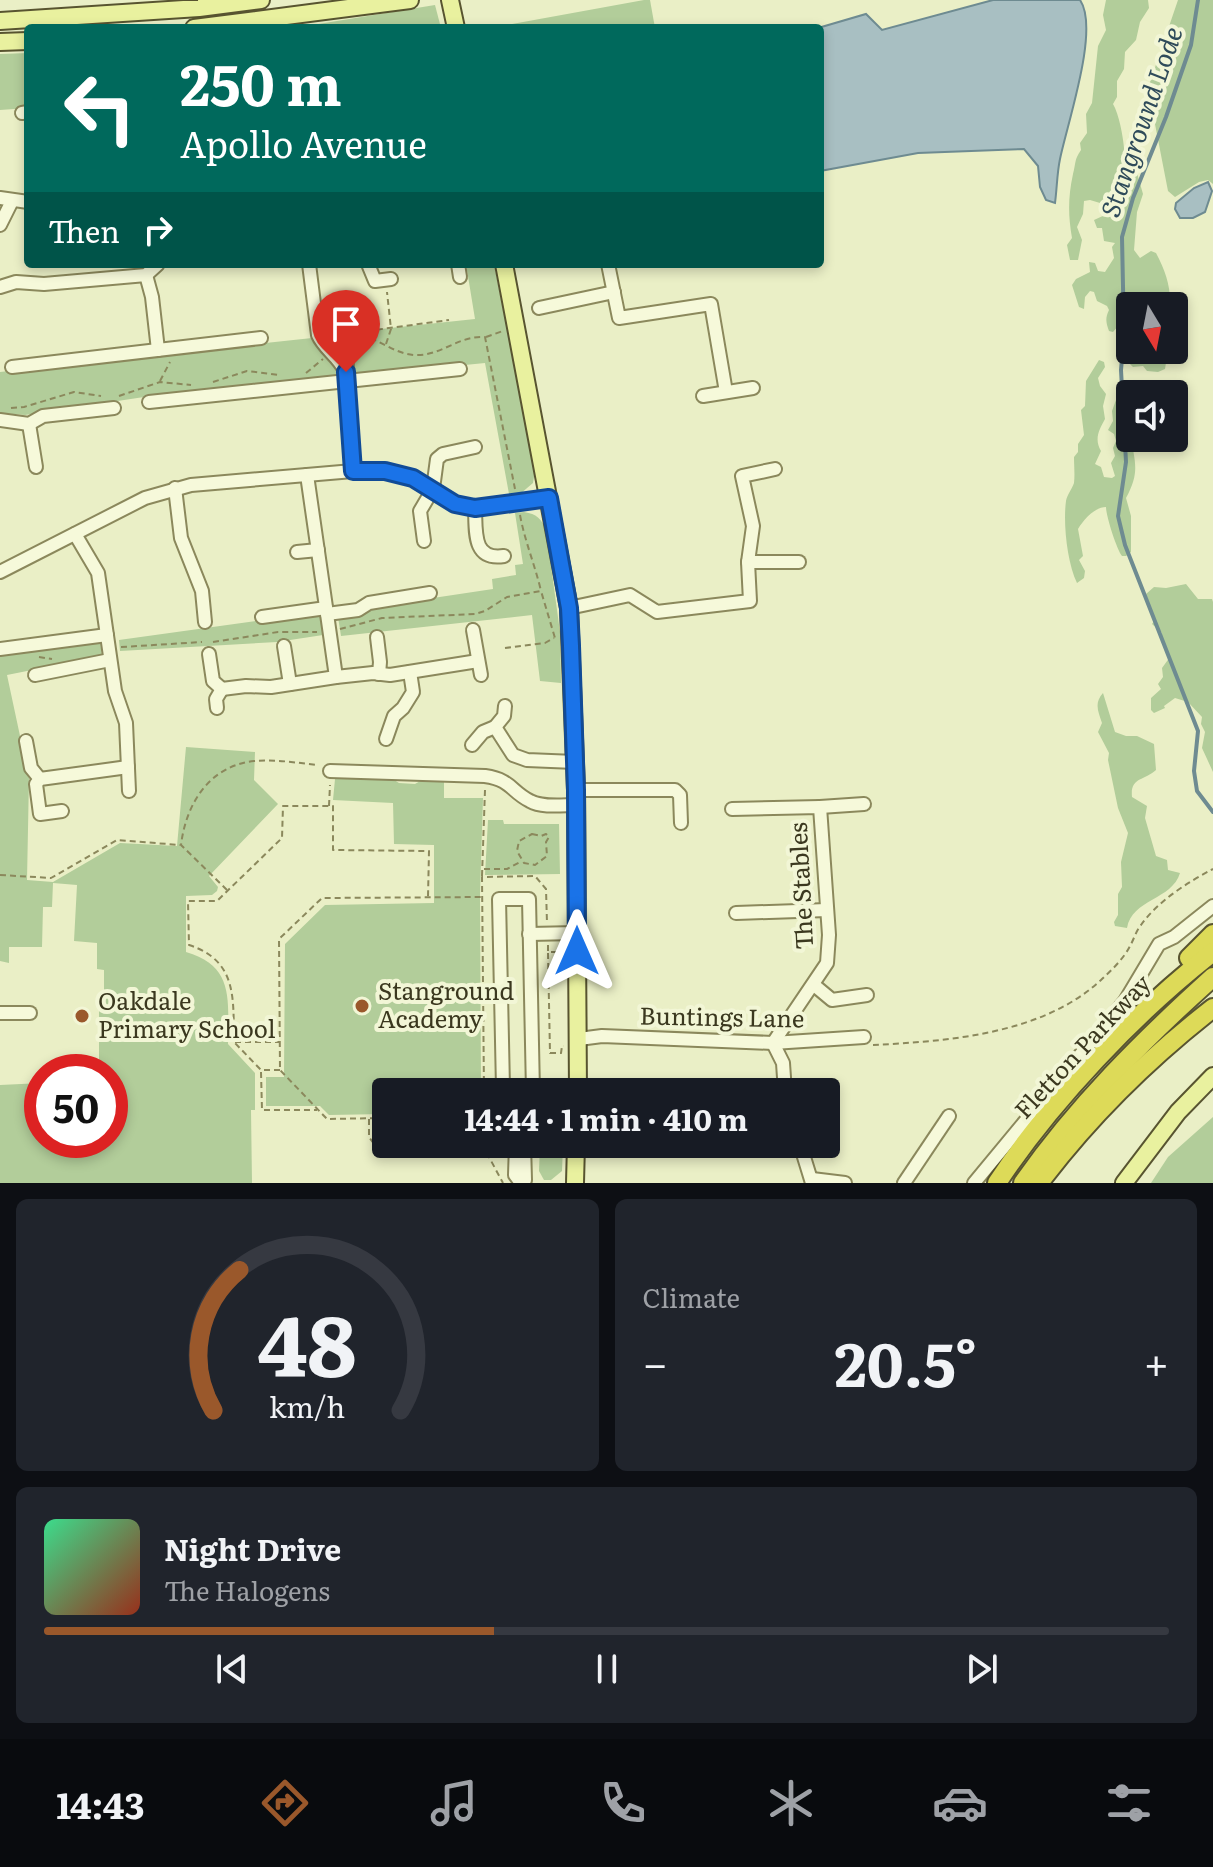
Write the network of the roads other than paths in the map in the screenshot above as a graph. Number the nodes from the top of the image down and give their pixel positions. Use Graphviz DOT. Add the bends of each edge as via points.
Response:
graph roads {
  1 [pos="261,0"];
  2 [pos="410,0"];
  3 [pos="450,0"];
  4 [pos="0,21"];
  5 [pos="225,24"];
  6 [pos="455,24"];
  7 [pos="24,41"];
  8 [pos="0,42"];
  9 [pos="6,200"];
  10 [pos="0,225"];
  11 [pos="154,268"];
  12 [pos="310,268"];
  13 [pos="370,268"];
  14 [pos="505,268"];
  15 [pos="609,268"];
  16 [pos="146,275"];
  17 [pos="388,279"];
  18 [pos="0,287"];
  19 [pos="614,292"];
  20 [pos="539,308"];
  21 [pos="318,324"];
  22 [pos="261,338"];
  23 [pos="158,350"];
  24 [pos="12,367"];
  25 [pos="460,369"];
  26 [pos="346,377"];
  27 [pos="753,388"];
  28 [pos="726,392"];
  29 [pos="703,396"];
  30 [pos="149,402"];
  31 [pos="114,408"];
  32 [pos="0,420"];
  33 [pos="29,424"];
  34 [pos="475,447"];
  35 [pos="36,467"];
  36 [pos="775,469"];
  37 [pos="353,471"];
  38 [pos="307,475"];
  39 [pos="175,488"];
  40 [pos="433,489"];
  41 [pos="549,498"];
  42 [pos="475,508"];
  43 [pos="75,534"];
  44 [pos="424,541"];
  45 [pos="318,550"];
  46 [pos="297,552"];
  47 [pos="504,556"];
  48 [pos="748,562"];
  49 [pos="799,562"];
  50 [pos="0,572"];
  51 [pos="430,593"];
  52 [pos="569,608"];
  53 [pos="326,611"];
  54 [pos="262,617"];
  55 [pos="205,622"];
  56 [pos="473,630"];
  57 [pos="107,635"];
  58 [pos="377,637"];
  59 [pos="284,646"];
  60 [pos="0,649"];
  61 [pos="209,654"];
  62 [pos="110,660"];
  63 [pos="478,661"];
  64 [pos="410,672"];
  65 [pos="379,674"];
  66 [pos="35,675"];
  67 [pos="481,675"];
  68 [pos="336,677"];
  69 [pos="290,684"];
  70 [pos="222,689"];
  71 [pos="505,706"];
  72 [pos="217,708"];
  73 [pos="495,727"];
  74 [pos="386,739"];
  75 [pos="26,741"];
  76 [pos="472,745"];
  77 [pos="575,762"];
  78 [pos="128,767"];
  79 [pos="330,771"];
  80 [pos="40,779"];
  81 [pos="129,791"];
  82 [pos="576,798"];
  83 [pos="864,804"];
  84 [pos="820,807"];
  85 [pos="732,809"];
  86 [pos="62,811"];
  87 [pos="681,823"];
  88 [pos="1213,906"];
  89 [pos="827,910"];
  90 [pos="736,913"];
  91 [pos="577,933"];
  92 [pos="529,934"];
  93 [pos="1213,934"];
  94 [pos="1213,952"];
  95 [pos="1213,977"];
  96 [pos="814,985"];
  97 [pos="867,995"];
  98 [pos="1213,1008"];
  99 [pos="0,1013"];
  100 [pos="30,1013"];
  101 [pos="1116,1040"];
  102 [pos="868,1041"];
  103 [pos="579,1042"];
  104 [pos="773,1043"];
  105 [pos="1213,1076"];
  106 [pos="503,1078"];
  107 [pos="533,1078"];
  108 [pos="578,1078"];
  109 [pos="784,1078"];
  110 [pos="949,1116"];
  111 [pos="516,1158"];
  112 [pos="524,1158"];
  113 [pos="532,1158"];
  114 [pos="576,1158"];
  115 [pos="805,1158"];
  116 [pos="812,1181"];
  117 [pos="521,1183"];
  118 [pos="530,1183"];
  119 [pos="575,1183"];
  120 [pos="845,1183"];
  121 [pos="904,1183"];
  122 [pos="974,1183"];
  123 [pos="996,1183"];
  124 [pos="1023,1183"];
  125 [pos="1039,1183"];
  126 [pos="1124,1183"];
  1 -- 4 [label="main road"];
  2 -- 5 [label="main road"];
  3 -- 6 [label="main road"];
  7 -- 8 [label="main road"];
  9 -- 10 [label="street"];
  11 -- 16 [label="street"];
  12 -- 21 [label="street"];
  13 -- 17 [label="street" via="375,281"];
  14 -- 41 [label="main road"];
  15 -- 19 [label="street"];
  16 -- 18 [label="street"];
  16 -- 23 [label="street"];
  19 -- 20 [label="street"];
  19 -- 28 [label="street" via="619,318 711,304"];
  21 -- 26 [label="street" via="322,342 336,355"];
  21 -- 26 [label="street" via="346,350"];
  22 -- 23 [label="street"];
  23 -- 24 [label="street"];
  25 -- 26 [label="street"];
  26 -- 30 [label="street" via="237,399"];
  26 -- 37 [label="street"];
  27 -- 28 [label="street"];
  28 -- 29 [label="street"];
  31 -- 33 [label="street" via="43,416"];
  32 -- 33 [label="street"];
  33 -- 35 [label="street"];
  34 -- 40 [label="street" via="437,459"];
  36 -- 48 [label="street" via="742,476 753,526"];
  37 -- 38 [label="street"];
  37 -- 40 [label="street" via="385,471"];
  38 -- 39 [label="street"];
  38 -- 45 [label="street"];
  39 -- 43 [label="street"];
  39 -- 55 [label="street" via="181,538 202,591"];
  40 -- 42 [label="street" via="455,504"];
  40 -- 44 [label="street" via="420,511"];
  41 -- 42 [label="street"];
  41 -- 52 [label="main road"];
  42 -- 47 [label="street" via="479,549"];
  43 -- 50 [label="street"];
  43 -- 57 [label="street" via="98,573"];
  45 -- 46 [label="street"];
  45 -- 53 [label="street"];
  48 -- 49 [label="street"];
  48 -- 52 [label="street" via="750,601 657,612 630,595"];
  51 -- 53 [label="street" via="369,603 358,610"];
  52 -- 77 [label="main road"];
  53 -- 54 [label="street"];
  53 -- 68 [label="street"];
  56 -- 63 [label="street"];
  57 -- 60 [label="street"];
  57 -- 62 [label="street"];
  58 -- 65 [label="street"];
  59 -- 69 [label="street"];
  61 -- 70 [label="street" via="213,681"];
  62 -- 66 [label="street"];
  62 -- 78 [label="street" via="126,723"];
  63 -- 64 [label="street"];
  63 -- 67 [label="street"];
  64 -- 65 [label="street"];
  64 -- 74 [label="street" via="413,692 394,716"];
  65 -- 68 [label="street"];
  68 -- 69 [label="street"];
  69 -- 70 [label="street"];
  70 -- 72 [label="street"];
  71 -- 73 [label="street"];
  73 -- 76 [label="street"];
  73 -- 77 [label="street" via="513,755"];
  75 -- 80 [label="street" via="31,768"];
  77 -- 82 [label="main road"];
  78 -- 80 [label="street"];
  78 -- 81 [label="street"];
  79 -- 82 [label="street" via="485,776 499,778 538,805"];
  80 -- 86 [label="street" via="40,814"];
  82 -- 87 [label="street" via="675,790 680,795"];
  82 -- 91 [label="main road"];
  83 -- 84 [label="street, The Stables"];
  84 -- 85 [label="street, The Stables"];
  84 -- 89 [label="street, The Stables"];
  88 -- 122 [label="street" via="1159,944 1125,1001"];
  89 -- 90 [label="street"];
  89 -- 96 [label="street, The Stables" via="827,963"];
  91 -- 92 [label="street"];
  91 -- 103 [label="main road"];
  92 -- 106 [label="street" via="529,899 499,899"];
  92 -- 107 [label="street"];
  93 -- 101 [label="highway"];
  94 -- 101 [label="highway, Fletton Parkway"];
  95 -- 124 [label="highway, Fletton Parkway" via="1081,1108"];
  96 -- 97 [label="street" via="832,1000"];
  96 -- 104 [label="street, The Stables"];
  98 -- 125 [label="highway" via="1137,1074"];
  99 -- 100 [label="street"];
  101 -- 123 [label="highway, Fletton Parkway"];
  102 -- 104 [label="street, Buntings Lane"];
  103 -- 104 [label="street, Buntings Lane" via="602,1036"];
  103 -- 108 [label="main road"];
  104 -- 109 [label="street"];
  105 -- 126 [label="main road"];
  110 -- 121 [label="street"];
  111 -- 117 [label="street" via="515,1175"];
  112 -- 118 [label="street"];
  113 -- 118 [label="street"];
  114 -- 119 [label="main road"];
  115 -- 116 [label="street"];
  116 -- 120 [label="street"];
}
